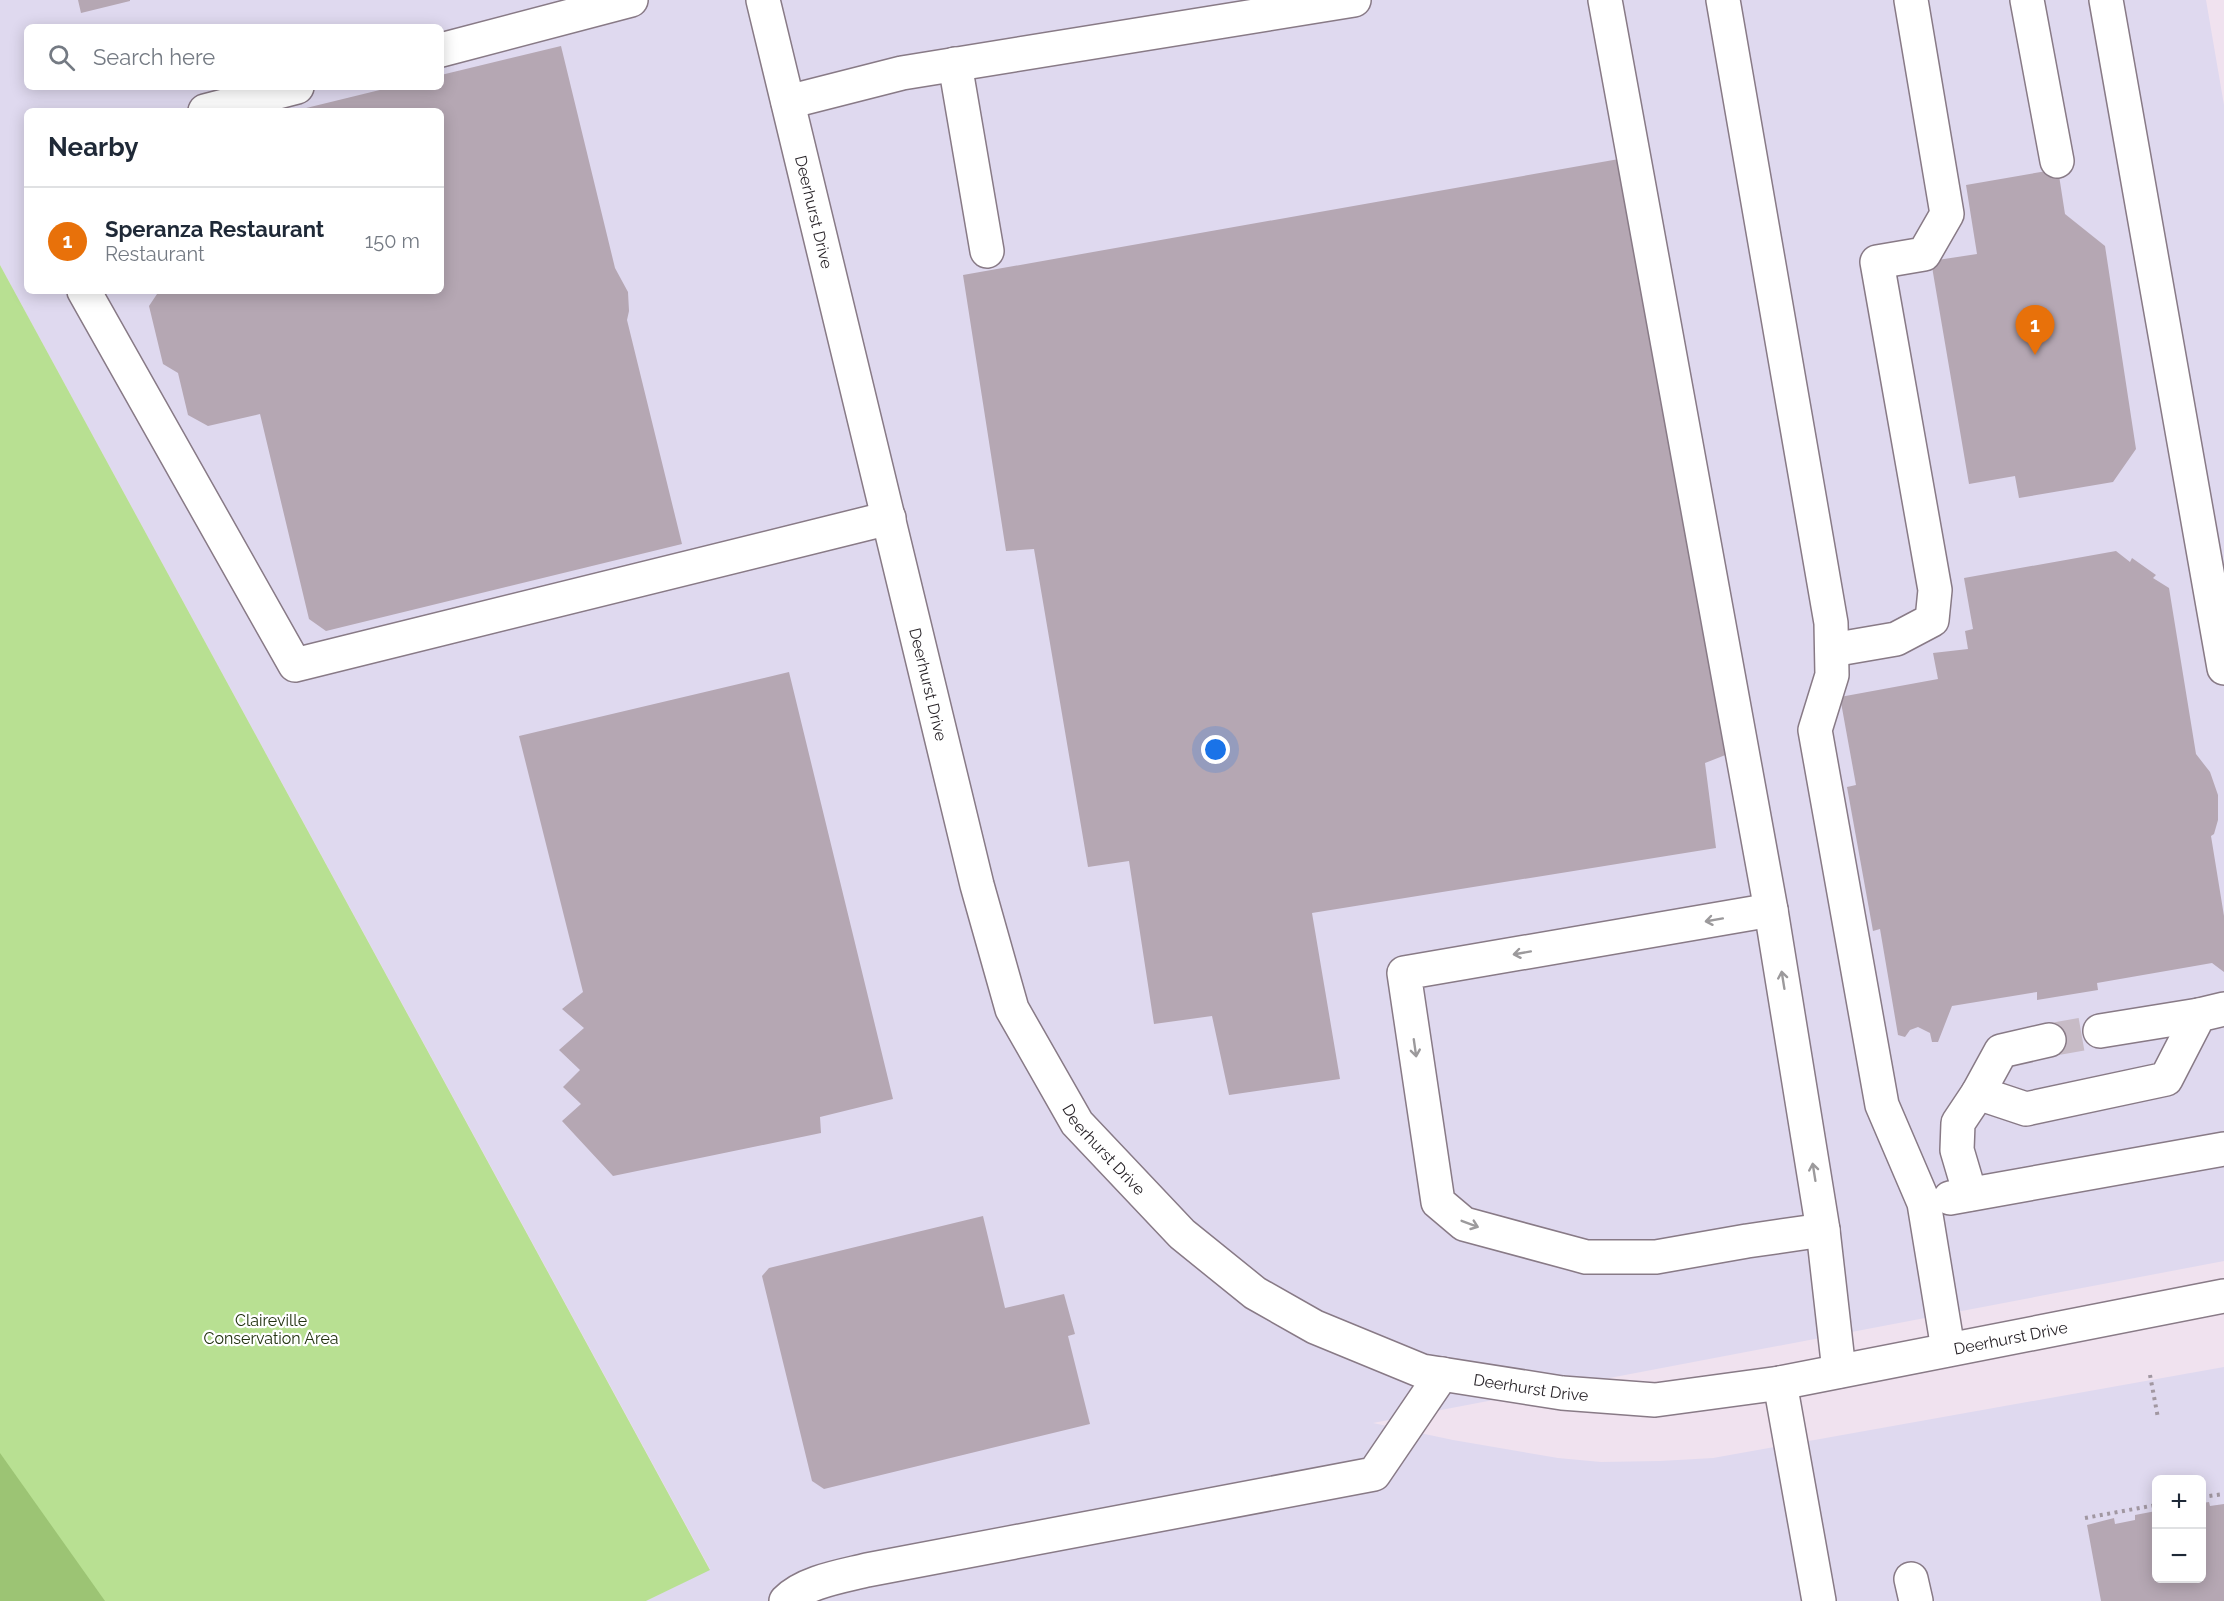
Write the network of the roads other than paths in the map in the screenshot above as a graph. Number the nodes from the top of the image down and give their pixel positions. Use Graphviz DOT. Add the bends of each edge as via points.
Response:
graph roads {
  1 [pos="631,0"];
  2 [pos="1354,0"];
  3 [pos="1605,0"];
  4 [pos="1723,0"];
  5 [pos="1911,0"];
  6 [pos="2027,0"];
  7 [pos="2106,0"];
  8 [pos="768,1"];
  9 [pos="444,49"];
  10 [pos="955,64"];
  11 [pos="286,90"];
  12 [pos="788,102"];
  13 [pos="217,108"];
  14 [pos="2056,161"];
  15 [pos="987,251"];
  16 [pos="86,294"];
  17 [pos="889,518"];
  18 [pos="1832,650"];
  19 [pos="2224,668"];
  20 [pos="1772,910"];
  21 [pos="2212,1012"];
  22 [pos="2100,1031"];
  23 [pos="2049,1040"];
  24 [pos="1978,1093"];
  25 [pos="2224,1149"];
  26 [pos="1970,1194"];
  27 [pos="1924,1203"];
  28 [pos="1823,1230"];
  29 [pos="2224,1296"];
  30 [pos="1948,1350"];
  31 [pos="1839,1371"];
  32 [pos="1442,1374"];
  33 [pos="1780,1383"];
  34 [pos="786,1601"];
  35 [pos="1819,1601"];
  1 -- 9 [label="street"];
  2 -- 10 [label="street"];
  3 -- 20 [label="street"];
  4 -- 18 [label="street" via="1831,623"];
  5 -- 18 [label="street" via="1947,214 1924,254 1877,262 1935,590 1932,620 1896,639"];
  6 -- 14 [label="street"];
  7 -- 19 [label="street"];
  8 -- 12 [label="street, Deerhurst Drive"];
  10 -- 12 [label="street"];
  10 -- 15 [label="street"];
  11 -- 13 [label="street"];
  12 -- 17 [label="street, Deerhurst Drive"];
  16 -- 17 [label="street" via="295,665"];
  17 -- 32 [label="street, Deerhurst Drive" via="977,885 1012,1009 1077,1123 1182,1234 1255,1293 1316,1327 1422,1371"];
  18 -- 27 [label="street" via="1832,675 1815,730 1881,1105"];
  28 -- 20 [label="street, one-way"];
  20 -- 28 [label="street, one-way" via="1404,973 1438,1202 1464,1224 1586,1257 1656,1257"];
  21 -- 22 [label="street"];
  21 -- 24 [label="street" via="2166,1079 2026,1109"];
  23 -- 24 [label="street" via="2001,1051"];
  24 -- 26 [label="street" via="1958,1123 1957,1150"];
  25 -- 26 [label="street"];
  26 -- 27 [label="street"];
  27 -- 30 [label="street"];
  28 -- 31 [label="street"];
  29 -- 30 [label="street, Deerhurst Drive"];
  30 -- 31 [label="street, Deerhurst Drive"];
  31 -- 33 [label="street, Deerhurst Drive"];
  32 -- 33 [label="street, Deerhurst Drive" via="1562,1393 1655,1400"];
  32 -- 34 [label="street" via="1374,1474 867,1570 827,1579"];
  33 -- 35 [label="street"];
}
